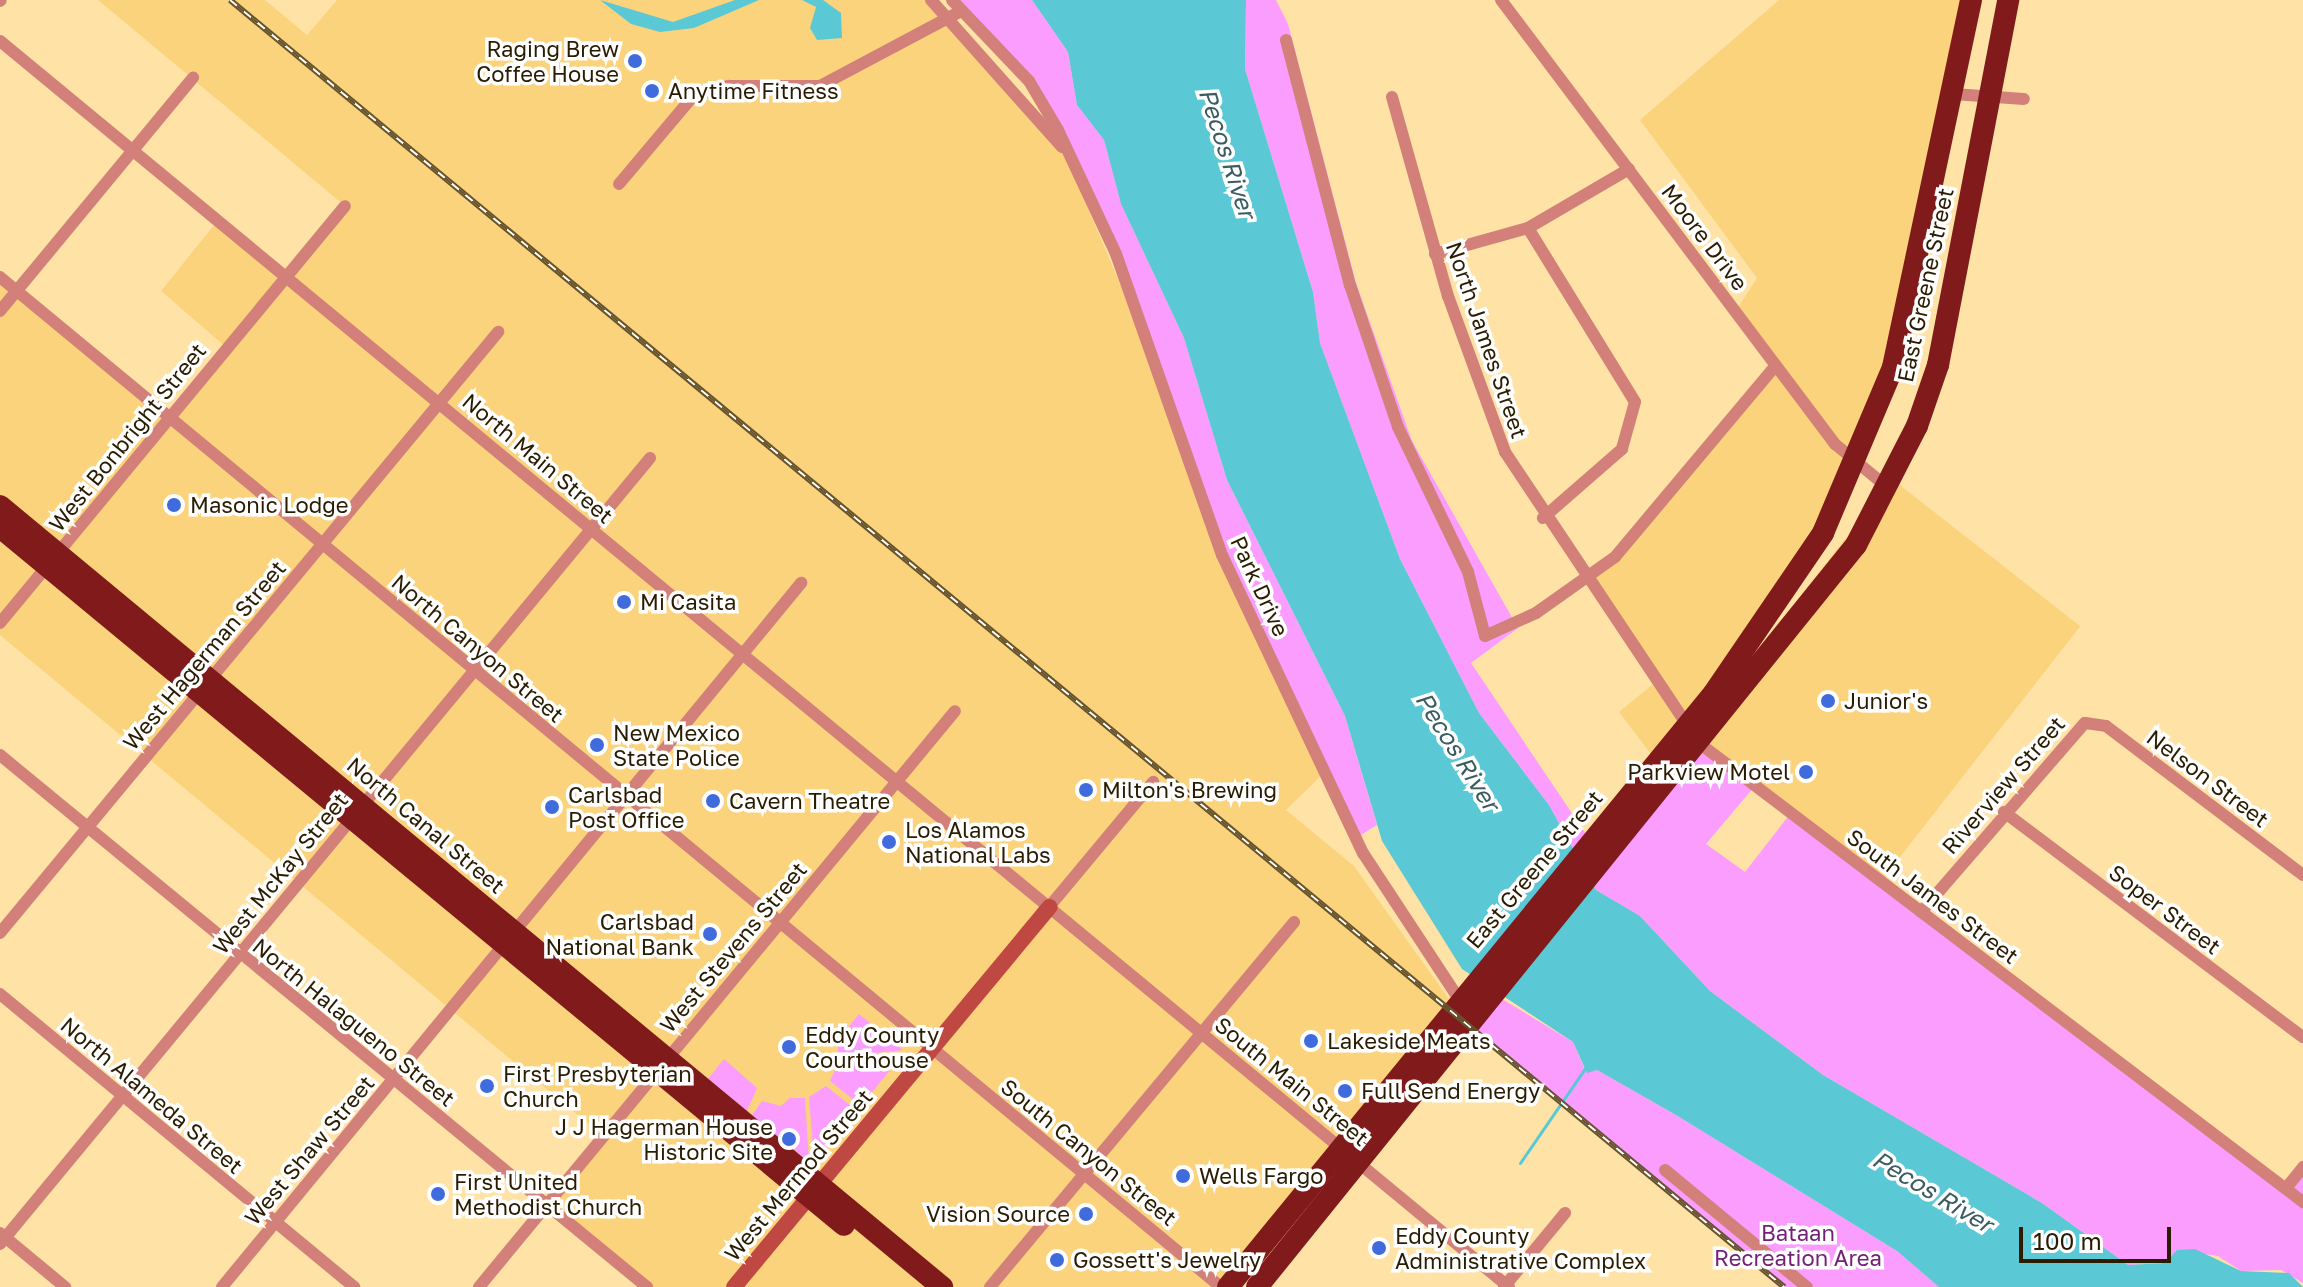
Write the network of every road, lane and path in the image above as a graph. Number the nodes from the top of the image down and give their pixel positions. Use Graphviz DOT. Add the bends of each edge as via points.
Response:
graph roads {
  1 [pos="931,0"];
  2 [pos="952,0"];
  3 [pos="1501,0"];
  4 [pos="1971,0"];
  5 [pos="2008,0"];
  6 [pos="961,11"];
  7 [pos="946,19"];
  8 [pos="1286,40"];
  9 [pos="0,41"];
  10 [pos="193,78"];
  11 [pos="1953,94"];
  12 [pos="1392,97"];
  13 [pos="1990,97"];
  14 [pos="2024,99"];
  15 [pos="1062,147"];
  16 [pos="133,150"];
  17 [pos="1629,169"];
  18 [pos="619,184"];
  19 [pos="345,206"];
  20 [pos="1528,228"];
  21 [pos="1435,254"];
  22 [pos="286,276"];
  23 [pos="0,277"];
  24 [pos="17,290"];
  25 [pos="0,311"];
  26 [pos="498,332"];
  27 [pos="1775,366"];
  28 [pos="439,402"];
  29 [pos="169,417"];
  30 [pos="650,458"];
  31 [pos="1858,463"];
  32 [pos="1887,487"];
  33 [pos="0,506"];
  34 [pos="1543,518"];
  35 [pos="0,527"];
  36 [pos="592,528"];
  37 [pos="321,544"];
  38 [pos="52,560"];
  39 [pos="1585,579"];
  40 [pos="801,583"];
  41 [pos="1767,622"];
  42 [pos="0,623"];
  43 [pos="1786,639"];
  44 [pos="743,655"];
  45 [pos="474,670"];
  46 [pos="204,686"];
  47 [pos="955,711"];
  48 [pos="2085,723"];
  49 [pos="1694,733"];
  50 [pos="0,755"];
  51 [pos="897,782"];
  52 [pos="1153,782"];
  53 [pos="627,797"];
  54 [pos="357,812"];
  55 [pos="2004,812"];
  56 [pos="87,827"];
  57 [pos="2303,875"];
  58 [pos="1049,907"];
  59 [pos="1921,912"];
  60 [pos="1294,922"];
  61 [pos="779,923"];
  62 [pos="0,933"];
  63 [pos="509,938"];
  64 [pos="240,954"];
  65 [pos="0,994"];
  66 [pos="1472,1000"];
  67 [pos="1201,1033"];
  68 [pos="2303,1037"];
  69 [pos="931,1049"];
  70 [pos="662,1064"];
  71 [pos="393,1080"];
  72 [pos="122,1096"];
  73 [pos="1350,1156"];
  74 [pos="2303,1167"];
  75 [pos="1665,1170"];
  76 [pos="1085,1174"];
  77 [pos="2287,1187"];
  78 [pos="814,1191"];
  79 [pos="2303,1202"];
  80 [pos="546,1206"];
  81 [pos="1565,1213"];
  82 [pos="275,1222"];
  83 [pos="2,1238"];
  84 [pos="1506,1286"];
  85 [pos="65,1287"];
  86 [pos="222,1287"];
  87 [pos="354,1287"];
  88 [pos="479,1287"];
  89 [pos="647,1287"];
  90 [pos="734,1287"];
  91 [pos="919,1287"];
  92 [pos="942,1287"];
  93 [pos="990,1287"];
  94 [pos="1221,1287"];
  95 [pos="1228,1287"];
  96 [pos="1257,1287"];
  97 [pos="1807,1287"];
  1 -- 7 [label="street, Park Drive"];
  2 -- 6 [label="street, Park Drive"];
  3 -- 17 [label="street, Moore Drive"];
  4 -- 11 [label="highway, East Greene Street"];
  5 -- 13 [label="highway, East Greene Street"];
  6 -- 7 [label="street"];
  6 -- 15 [label="street, Park Drive" via="1029,81"];
  7 -- 15 [label="street, Park Drive"];
  7 -- 18 [label="street" via="820,86 729,86 693,96"];
  8 -- 39 [label="street" via="1355,299 1398,427 1468,572 1483,634 1515,625"];
  9 -- 16 [label="street, North Main Street"];
  10 -- 16 [label="street"];
  11 -- 13 [label="street"];
  11 -- 31 [label="highway, East Greene Street" via="1908,313"];
  12 -- 21 [label="street, North James Street"];
  13 -- 14 [label="street"];
  13 -- 32 [label="highway, East Greene Street" via="1938,365"];
  15 -- 66 [label="street, Park Drive" via="1116,254 1222,555 1368,863"];
  16 -- 22 [label="street, North Main Street"];
  16 -- 24 [label="street"];
  17 -- 20 [label="street"];
  17 -- 27 [label="street, Moore Drive"];
  19 -- 22 [label="street, West Bonbright Street"];
  20 -- 21 [label="street"];
  20 -- 34 [label="street" via="1635,402 1622,449"];
  21 -- 34 [label="street, North James Street" via="1489,416"];
  22 -- 28 [label="street, North Main Street"];
  22 -- 29 [label="street, West Bonbright Street"];
  23 -- 24 [label="street, North Canyon Street"];
  24 -- 25 [label="street"];
  24 -- 29 [label="street, North Canyon Street"];
  26 -- 28 [label="street, West Hagerman Street"];
  27 -- 31 [label="street, Moore Drive"];
  27 -- 39 [label="street" via="1615,557"];
  28 -- 36 [label="street, North Main Street"];
  28 -- 37 [label="street, West Hagerman Street"];
  29 -- 37 [label="street, North Canyon Street"];
  29 -- 38 [label="street, West Bonbright Street"];
  30 -- 36 [label="street, West McKay Street"];
  31 -- 32 [label="street, Moore Drive"];
  31 -- 41 [label="highway, East Greene Street"];
  32 -- 43 [label="highway, East Greene Street" via="1845,562"];
  33 -- 38 [label="highway, North Canal Street"];
  34 -- 39 [label="street, North James Street"];
  35 -- 38 [label="highway, North Canal Street"];
  36 -- 44 [label="street, North Main Street"];
  36 -- 45 [label="street, West McKay Street"];
  37 -- 45 [label="street, North Canyon Street"];
  37 -- 46 [label="street, West Hagerman Street"];
  38 -- 42 [label="street, West Bonbright Street"];
  38 -- 46 [label="highway, North Canal Street"];
  39 -- 49 [label="street, South James Street"];
  40 -- 44 [label="street, West Shaw Street"];
  41 -- 43 [label="highway"];
  41 -- 49 [label="highway, East Greene Street"];
  43 -- 49 [label="highway, East Greene Street"];
  44 -- 51 [label="street, North Main Street"];
  44 -- 53 [label="street, West Shaw Street"];
  45 -- 53 [label="street, North Canyon Street"];
  45 -- 54 [label="street, West McKay Street"];
  46 -- 54 [label="highway, North Canal Street"];
  46 -- 56 [label="street, West Hagerman Street"];
  47 -- 51 [label="street, West Stevens Street"];
  48 -- 55 [label="street, Riverview Street"];
  48 -- 57 [label="street, Nelson Street" via="2106,726"];
  49 -- 59 [label="street, South James Street"];
  49 -- 66 [label="highway, East Greene Street"];
  50 -- 56 [label="street, North Halagueno Street"];
  51 -- 58 [label="street, North Main Street"];
  51 -- 61 [label="street, West Stevens Street"];
  52 -- 58 [label="street"];
  53 -- 61 [label="street, North Canyon Street"];
  53 -- 63 [label="street, West Shaw Street"];
  54 -- 63 [label="highway, North Canal Street"];
  54 -- 64 [label="street, West McKay Street"];
  55 -- 59 [label="street, Riverview Street"];
  55 -- 68 [label="street, Soper Street"];
  56 -- 62 [label="street, West Hagerman Street"];
  56 -- 64 [label="street, North Halagueno Street"];
  58 -- 67 [label="street, South Main Street"];
  58 -- 69 [label="street, West Mermod Street"];
  59 -- 77 [label="street, South James Street"];
  60 -- 67 [label="street"];
  61 -- 69 [label="street, North Canyon Street"];
  61 -- 70 [label="street, West Stevens Street"];
  63 -- 70 [label="highway, North Canal Street"];
  63 -- 71 [label="street, West Shaw Street"];
  64 -- 71 [label="street, North Halagueno Street"];
  64 -- 72 [label="street, West McKay Street"];
  65 -- 72 [label="street, North Alameda Street"];
  66 -- 73 [label="highway, East Greene Street"];
  67 -- 73 [label="street, South Main Street"];
  67 -- 76 [label="street"];
  69 -- 76 [label="street, South Canyon Street"];
  69 -- 78 [label="street, West Mermod Street"];
  70 -- 78 [label="highway, North Canal Street"];
  70 -- 80 [label="street, West Stevens Street"];
  71 -- 80 [label="street, North Halagueno Street"];
  71 -- 82 [label="street, West Shaw Street"];
  72 -- 82 [label="street, North Alameda Street"];
  72 -- 83 [label="street, West McKay Street"];
  73 -- 84 [label="street, South Main Street"];
  73 -- 95 [label="highway"];
  73 -- 96 [label="highway"];
  74 -- 77 [label="street"];
  75 -- 97 [label="street"];
  76 -- 93 [label="street"];
  76 -- 94 [label="street, South Canyon Street"];
  77 -- 79 [label="street, South James Street"];
  78 -- 90 [label="street, West Mermod Street"];
  78 -- 91 [label="highway"];
  78 -- 92 [label="highway"];
  80 -- 88 [label="street, West Stevens Street"];
  80 -- 89 [label="street, North Halagueno Street"];
  81 -- 84 [label="street"];
  82 -- 86 [label="street, West Shaw Street"];
  82 -- 87 [label="street, North Alameda Street"];
  83 -- 85 [label="street"];
}
